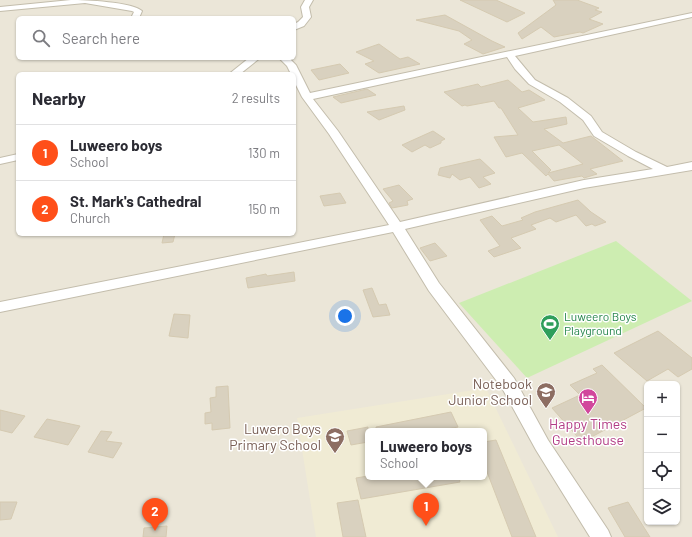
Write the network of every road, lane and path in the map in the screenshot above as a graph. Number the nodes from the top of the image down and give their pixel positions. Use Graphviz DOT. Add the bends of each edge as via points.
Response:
graph roads {
  1 [pos="85,0"];
  2 [pos="308,0"];
  3 [pos="0,9"];
  4 [pos="692,14"];
  5 [pos="136,16"];
  6 [pos="296,27"];
  7 [pos="509,54"];
  8 [pos="252,60"];
  9 [pos="286,60"];
  10 [pos="237,72"];
  11 [pos="294,72"];
  12 [pos="296,75"];
  13 [pos="307,97"];
  14 [pos="16,157"];
  15 [pos="0,161"];
  16 [pos="692,166"];
  17 [pos="665,170"];
  18 [pos="397,226"];
  19 [pos="0,306"];
  20 [pos="600,537"];
  1 -- 3 [label="street"];
  1 -- 5 [label="street" via="134,9 138,11"];
  2 -- 6 [label="street" via="305,7 307,17"];
  4 -- 7 [label="street"];
  7 -- 13 [label="street"];
  7 -- 17 [label="street" via="532,82 564,100 587,118 598,134"];
  8 -- 10 [label="street"];
  9 -- 11 [label="street"];
  12 -- 13 [label="street"];
  13 -- 18 [label="street"];
  14 -- 15 [label="street"];
  16 -- 17 [label="street"];
  17 -- 18 [label="street" via="584,184"];
  18 -- 19 [label="street"];
  18 -- 20 [label="street" via="434,287 508,383 542,445"];
}
